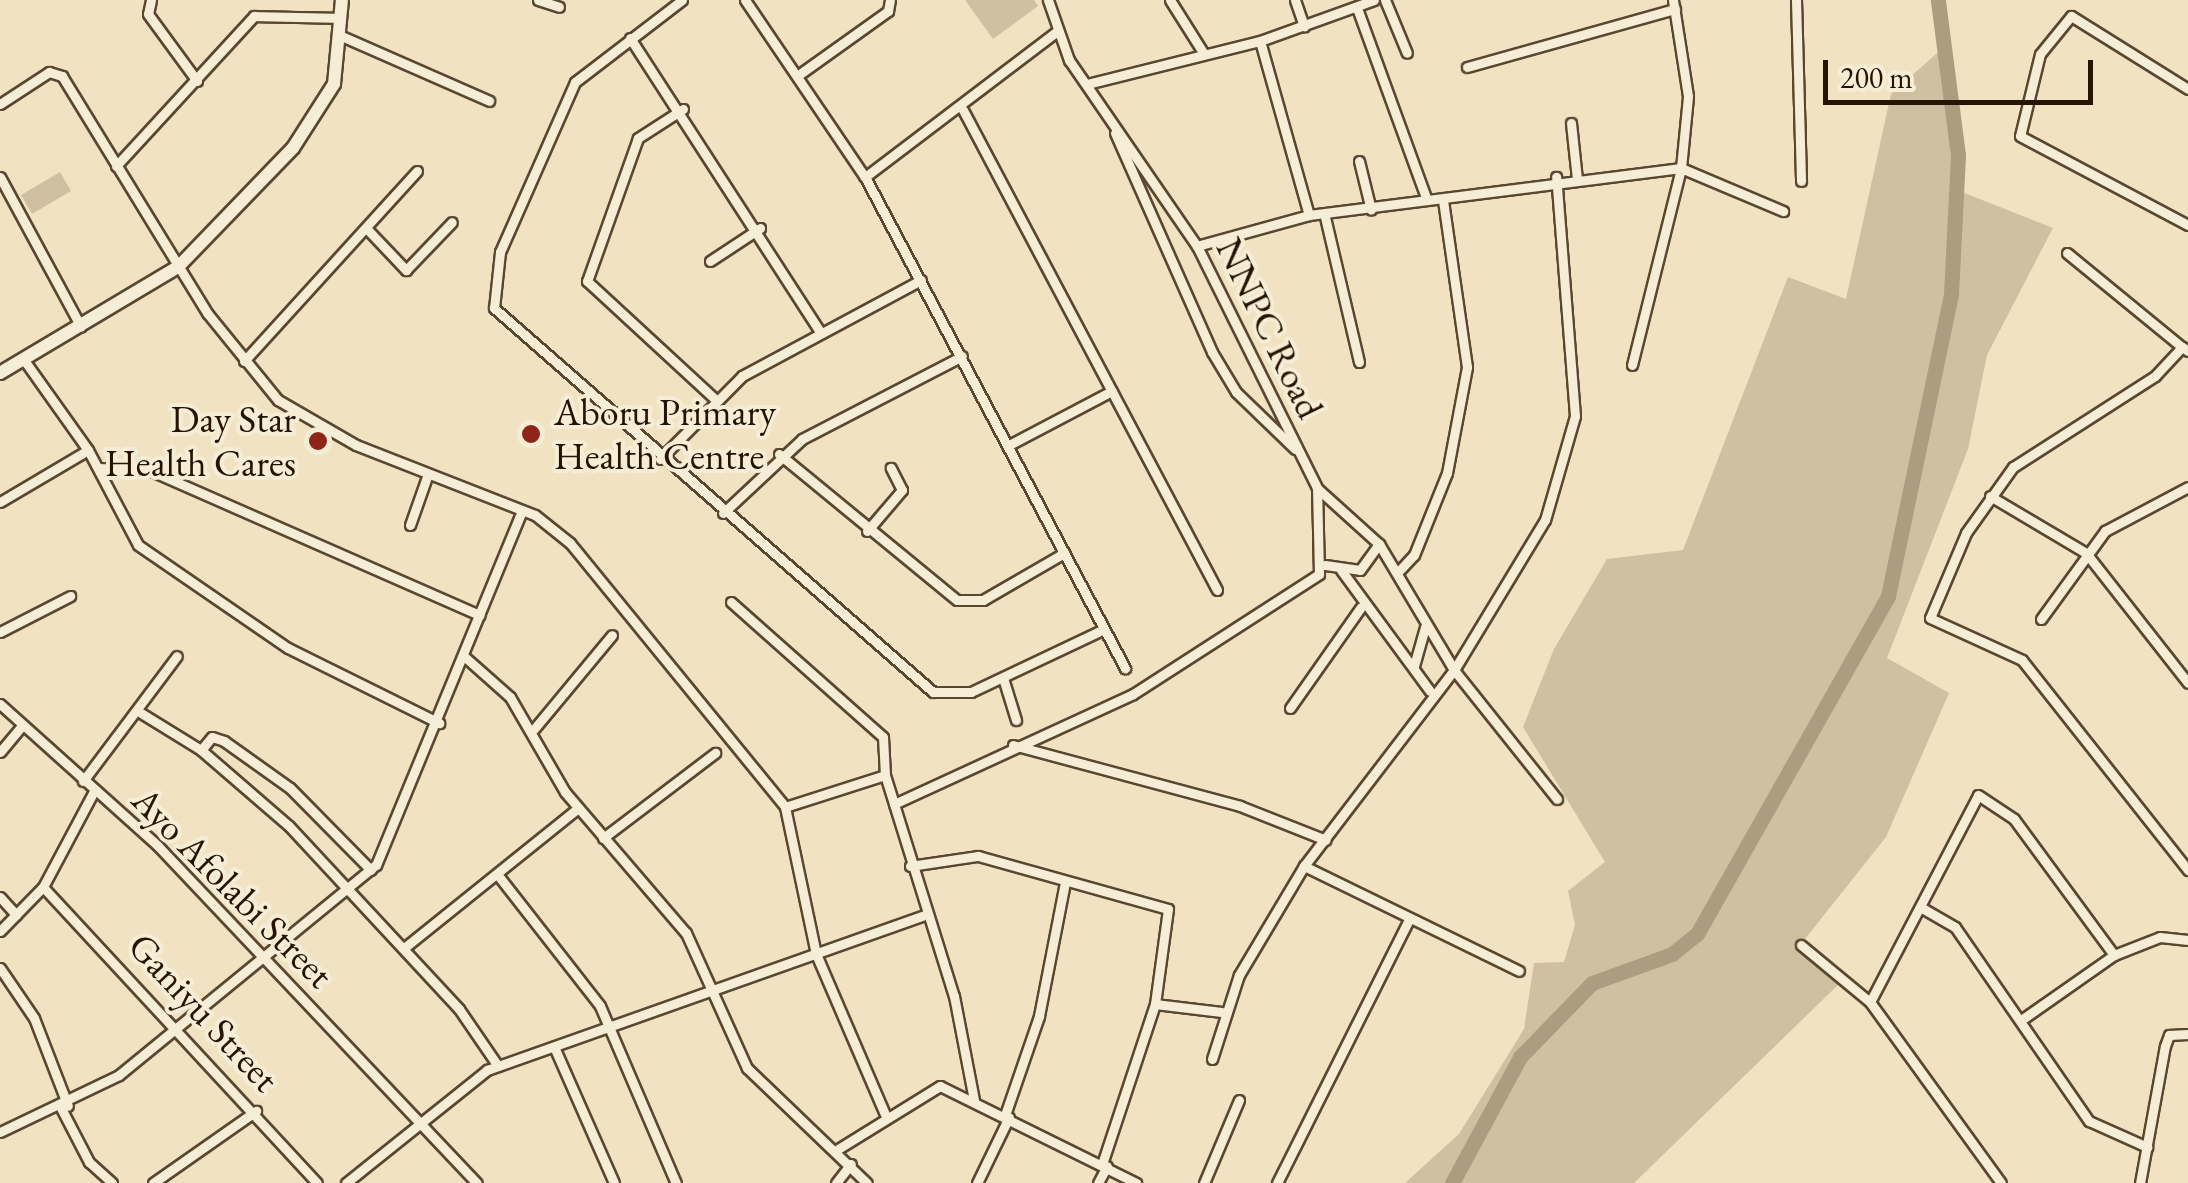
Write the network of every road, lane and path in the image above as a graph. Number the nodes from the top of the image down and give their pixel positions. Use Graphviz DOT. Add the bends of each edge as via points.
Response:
graph roads {
  1 [pos="151,0"];
  2 [pos="342,0"];
  3 [pos="538,0"];
  4 [pos="682,0"];
  5 [pos="745,0"];
  6 [pos="890,0"];
  7 [pos="1048,0"];
  8 [pos="1170,0"];
  9 [pos="1295,0"];
  10 [pos="1374,0"];
  11 [pos="1386,0"];
  12 [pos="1796,0"];
  13 [pos="1674,5"];
  14 [pos="559,7"];
  15 [pos="1356,8"];
  16 [pos="340,18"];
  17 [pos="1304,26"];
  18 [pos="1056,32"];
  19 [pos="340,36"];
  20 [pos="630,38"];
  21 [pos="1260,41"];
  22 [pos="1407,53"];
  23 [pos="1204,54"];
  24 [pos="1466,68"];
  25 [pos="796,76"];
  26 [pos="197,81"];
  27 [pos="1087,84"];
  28 [pos="2188,89"];
  29 [pos="489,100"];
  30 [pos="0,104"];
  31 [pos="682,110"];
  32 [pos="963,110"];
  33 [pos="1571,123"];
  34 [pos="1113,124"];
  35 [pos="1359,161"];
  36 [pos="116,166"];
  37 [pos="1681,168"];
  38 [pos="417,171"];
  39 [pos="865,176"];
  40 [pos="1556,177"];
  41 [pos="1577,179"];
  42 [pos="1802,181"];
  43 [pos="1,183"];
  44 [pos="1428,200"];
  45 [pos="1443,200"];
  46 [pos="1371,210"];
  47 [pos="1783,211"];
  48 [pos="1309,215"];
  49 [pos="1325,217"];
  50 [pos="452,222"];
  51 [pos="2188,225"];
  52 [pos="366,228"];
  53 [pos="760,228"];
  54 [pos="1197,246"];
  55 [pos="2067,253"];
  56 [pos="710,260"];
  57 [pos="178,267"];
  58 [pos="921,280"];
  59 [pos="81,327"];
  60 [pos="819,330"];
  61 [pos="2185,349"];
  62 [pos="962,356"];
  63 [pos="24,360"];
  64 [pos="244,360"];
  65 [pos="1359,362"];
  66 [pos="1632,365"];
  67 [pos="0,373"];
  68 [pos="1260,381"];
  69 [pos="1112,391"];
  70 [pos="715,399"];
  71 [pos="1247,401"];
  72 [pos="1010,445"];
  73 [pos="88,450"];
  74 [pos="1297,451"];
  75 [pos="779,454"];
  76 [pos="660,459"];
  77 [pos="98,468"];
  78 [pos="891,468"];
  79 [pos="428,474"];
  80 [pos="1317,488"];
  81 [pos="2186,492"];
  82 [pos="1990,496"];
  83 [pos="0,502"];
  84 [pos="521,513"];
  85 [pos="722,513"];
  86 [pos="410,525"];
  87 [pos="867,531"];
  88 [pos="1380,544"];
  89 [pos="1064,553"];
  90 [pos="2086,553"];
  91 [pos="1325,565"];
  92 [pos="1341,570"];
  93 [pos="1398,572"];
  94 [pos="1218,590"];
  95 [pos="70,596"];
  96 [pos="731,602"];
  97 [pos="1361,607"];
  98 [pos="480,615"];
  99 [pos="2041,619"];
  100 [pos="1425,628"];
  101 [pos="1104,629"];
  102 [pos="0,632"];
  103 [pos="612,635"];
  104 [pos="177,656"];
  105 [pos="466,658"];
  106 [pos="1414,666"];
  107 [pos="1126,668"];
  108 [pos="1454,670"];
  109 [pos="1003,678"];
  110 [pos="2188,682"];
  111 [pos="1430,691"];
  112 [pos="0,704"];
  113 [pos="1290,708"];
  114 [pos="141,713"];
  115 [pos="1016,720"];
  116 [pos="439,723"];
  117 [pos="23,726"];
  118 [pos="534,729"];
  119 [pos="1013,745"];
  120 [pos="201,750"];
  121 [pos="0,752"];
  122 [pos="715,752"];
  123 [pos="885,776"];
  124 [pos="83,781"];
  125 [pos="94,791"];
  126 [pos="1557,799"];
  127 [pos="894,804"];
  128 [pos="784,807"];
  129 [pos="578,808"];
  130 [pos="603,838"];
  131 [pos="1326,840"];
  132 [pos="910,866"];
  133 [pos="1304,866"];
  134 [pos="371,870"];
  135 [pos="2188,870"];
  136 [pos="497,874"];
  137 [pos="1066,882"];
  138 [pos="43,887"];
  139 [pos="348,890"];
  140 [pos="0,896"];
  141 [pos="1922,908"];
  142 [pos="16,915"];
  143 [pos="923,916"];
  144 [pos="1408,921"];
  145 [pos="0,931"];
  146 [pos="2187,937"];
  147 [pos="1801,945"];
  148 [pos="404,948"];
  149 [pos="816,954"];
  150 [pos="2114,955"];
  151 [pos="264,960"];
  152 [pos="0,968"];
  153 [pos="1519,971"];
  154 [pos="712,997"];
  155 [pos="1870,1002"];
  156 [pos="1155,1004"];
  157 [pos="1222,1012"];
  158 [pos="2024,1018"];
  159 [pos="177,1029"];
  160 [pos="608,1031"];
  161 [pos="2188,1034"];
  162 [pos="555,1049"];
  163 [pos="1212,1058"];
  164 [pos="498,1066"];
  165 [pos="974,1100"];
  166 [pos="1238,1100"];
  167 [pos="65,1107"];
  168 [pos="256,1110"];
  169 [pos="884,1114"];
  170 [pos="1007,1116"];
  171 [pos="415,1120"];
  172 [pos="0,1132"];
  173 [pos="2147,1147"];
  174 [pos="838,1148"];
  175 [pos="851,1164"];
  176 [pos="1105,1165"];
  177 [pos="674,1180"];
  178 [pos="112,1183"];
  179 [pos="153,1183"];
  180 [pos="317,1183"];
  181 [pos="346,1183"];
  182 [pos="477,1183"];
  183 [pos="614,1183"];
  184 [pos="660,1183"];
  185 [pos="836,1183"];
  186 [pos="867,1183"];
  187 [pos="977,1183"];
  188 [pos="1098,1183"];
  189 [pos="1136,1183"];
  190 [pos="1204,1183"];
  191 [pos="1277,1183"];
  192 [pos="2002,1183"];
  193 [pos="2140,1183"];
  1 -- 26 [label="street" via="148,14"];
  2 -- 16 [label="street"];
  3 -- 14 [label="street"];
  4 -- 20 [label="street"];
  5 -- 25 [label="street"];
  6 -- 25 [label="street" via="888,11"];
  7 -- 18 [label="street, NNPC Road"];
  8 -- 23 [label="street"];
  9 -- 17 [label="street"];
  10 -- 15 [label="street"];
  11 -- 22 [label="street"];
  12 -- 42 [label="street"];
  13 -- 24 [label="street"];
  13 -- 37 [label="street" via="1688,96"];
  15 -- 17 [label="street"];
  15 -- 44 [label="street"];
  16 -- 19 [label="street"];
  16 -- 26 [label="street" via="254,16"];
  17 -- 21 [label="street"];
  18 -- 27 [label="street, NNPC Road"];
  18 -- 32 [label="street"];
  19 -- 29 [label="street"];
  19 -- 57 [label="street" via="334,84 310,126"];
  20 -- 31 [label="street"];
  20 -- 76 [label="street" via="575,82 490,297"];
  21 -- 23 [label="street"];
  21 -- 48 [label="street"];
  23 -- 27 [label="street"];
  25 -- 39 [label="street"];
  26 -- 36 [label="street"];
  27 -- 34 [label="street, NNPC Road"];
  28 -- 51 [label="street" via="2070,16 2040,54 2022,141"];
  30 -- 36 [label="street" via="56,72"];
  31 -- 53 [label="street"];
  31 -- 70 [label="street" via="638,138 588,281"];
  32 -- 39 [label="street"];
  32 -- 69 [label="street"];
  33 -- 41 [label="street"];
  34 -- 54 [label="street, NNPC Road"];
  34 -- 71 [label="street" via="1168,260"];
  35 -- 46 [label="street"];
  36 -- 57 [label="street"];
  37 -- 41 [label="street"];
  37 -- 47 [label="street"];
  37 -- 66 [label="street"];
  38 -- 52 [label="street"];
  39 -- 58 [label="street"];
  40 -- 41 [label="street"];
  40 -- 45 [label="street"];
  40 -- 108 [label="street" via="1575,379 1570,442 1536,538"];
  43 -- 59 [label="street"];
  44 -- 45 [label="street"];
  44 -- 46 [label="street"];
  45 -- 93 [label="street" via="1467,367 1447,473 1414,555"];
  46 -- 49 [label="street"];
  48 -- 49 [label="street"];
  48 -- 54 [label="street"];
  49 -- 65 [label="street"];
  50 -- 52 [label="street" via="406,270"];
  52 -- 64 [label="street"];
  53 -- 56 [label="street"];
  53 -- 60 [label="street"];
  54 -- 68 [label="street, NNPC Road"];
  55 -- 61 [label="street"];
  57 -- 59 [label="street"];
  57 -- 64 [label="street"];
  58 -- 60 [label="street"];
  58 -- 62 [label="street"];
  59 -- 63 [label="street"];
  60 -- 70 [label="street"];
  61 -- 82 [label="street" via="2156,376 2039,447"];
  62 -- 72 [label="street"];
  62 -- 75 [label="street"];
  63 -- 67 [label="street"];
  63 -- 73 [label="street"];
  64 -- 79 [label="street" via="294,411"];
  68 -- 71 [label="street"];
  68 -- 74 [label="street, NNPC Road"];
  69 -- 72 [label="street"];
  69 -- 94 [label="street"];
  70 -- 76 [label="street"];
  71 -- 74 [label="street"];
  72 -- 89 [label="street"];
  73 -- 77 [label="street"];
  73 -- 83 [label="street"];
  74 -- 80 [label="street, NNPC Road"];
  75 -- 85 [label="street"];
  75 -- 87 [label="street"];
  76 -- 85 [label="street"];
  77 -- 98 [label="street" via="149,470"];
  77 -- 116 [label="street" via="138,545 288,648"];
  78 -- 87 [label="street" via="902,490"];
  79 -- 84 [label="street"];
  79 -- 86 [label="street"];
  80 -- 88 [label="street, NNPC Road"];
  80 -- 91 [label="street"];
  81 -- 90 [label="street" via="2116,522"];
  82 -- 90 [label="street"];
  82 -- 135 [label="street" via="1931,620 2022,660"];
  84 -- 98 [label="street"];
  84 -- 128 [label="street" via="570,543"];
  85 -- 109 [label="street" via="933,692 950,698"];
  87 -- 89 [label="street" via="956,600 983,600"];
  88 -- 92 [label="street" via="1360,570"];
  88 -- 93 [label="street, NNPC Road"];
  89 -- 101 [label="street"];
  90 -- 99 [label="street"];
  90 -- 110 [label="street"];
  91 -- 92 [label="street"];
  91 -- 119 [label="street" via="1133,694"];
  92 -- 97 [label="street"];
  93 -- 100 [label="street, NNPC Road"];
  95 -- 102 [label="street"];
  96 -- 123 [label="street" via="878,727"];
  97 -- 106 [label="street"];
  97 -- 113 [label="street"];
  98 -- 105 [label="street"];
  100 -- 106 [label="street"];
  100 -- 108 [label="street, NNPC Road"];
  101 -- 107 [label="street"];
  101 -- 109 [label="street"];
  103 -- 118 [label="street"];
  104 -- 114 [label="street"];
  105 -- 116 [label="street"];
  105 -- 118 [label="street"];
  106 -- 111 [label="street"];
  108 -- 111 [label="street"];
  108 -- 126 [label="street, NNPC Road"];
  109 -- 115 [label="street"];
  111 -- 131 [label="street"];
  112 -- 117 [label="street, Ayo Afolabi Street"];
  114 -- 120 [label="street"];
  114 -- 124 [label="street"];
  116 -- 134 [label="street" via="393,841"];
  117 -- 121 [label="street"];
  117 -- 124 [label="street, Ayo Afolabi Street"];
  118 -- 129 [label="street"];
  119 -- 127 [label="street"];
  119 -- 131 [label="street" via="1240,806"];
  120 -- 134 [label="street" via="212,737 224,741 290,788"];
  120 -- 139 [label="street"];
  122 -- 130 [label="street"];
  123 -- 127 [label="street"];
  123 -- 128 [label="street"];
  124 -- 125 [label="street, Ayo Afolabi Street"];
  125 -- 138 [label="street"];
  125 -- 151 [label="street, Ayo Afolabi Street"];
  127 -- 132 [label="street"];
  128 -- 149 [label="street"];
  129 -- 130 [label="street"];
  129 -- 136 [label="street"];
  130 -- 154 [label="street" via="686,934"];
  131 -- 133 [label="street"];
  132 -- 137 [label="street" via="978,856"];
  132 -- 143 [label="street"];
  133 -- 144 [label="street"];
  133 -- 157 [label="street"];
  134 -- 139 [label="street"];
  136 -- 148 [label="street"];
  136 -- 160 [label="street" via="586,985"];
  137 -- 156 [label="street" via="1168,909"];
  137 -- 170 [label="street" via="1039,1016"];
  138 -- 142 [label="street"];
  138 -- 159 [label="street, Ganiyu Street"];
  139 -- 148 [label="street"];
  139 -- 151 [label="street"];
  140 -- 142 [label="street"];
  141 -- 150 [label="street" via="1968,805 1989,796"];
  141 -- 155 [label="street"];
  141 -- 158 [label="street" via="1954,927"];
  142 -- 145 [label="street"];
  143 -- 149 [label="street"];
  143 -- 165 [label="street" via="954,996"];
  144 -- 153 [label="street"];
  144 -- 191 [label="street"];
  146 -- 150 [label="street" via="2160,936"];
  147 -- 155 [label="street"];
  148 -- 164 [label="street"];
  149 -- 154 [label="street"];
  149 -- 169 [label="street"];
  150 -- 158 [label="street"];
  151 -- 159 [label="street"];
  151 -- 171 [label="street, Ayo Afolabi Street"];
  152 -- 167 [label="street" via="34,1018"];
  154 -- 160 [label="street"];
  154 -- 174 [label="street" via="761,1085"];
  155 -- 192 [label="street"];
  156 -- 157 [label="street"];
  156 -- 176 [label="street"];
  157 -- 163 [label="street"];
  158 -- 173 [label="street" via="2089,1121"];
  159 -- 167 [label="street"];
  159 -- 168 [label="street, Ganiyu Street"];
  160 -- 162 [label="street"];
  160 -- 177 [label="street"];
  161 -- 173 [label="street" via="2169,1035 2165,1046"];
  162 -- 164 [label="street"];
  162 -- 183 [label="street"];
  164 -- 171 [label="street"];
  165 -- 169 [label="street" via="940,1086"];
  165 -- 170 [label="street"];
  166 -- 190 [label="street"];
  167 -- 172 [label="street"];
  167 -- 178 [label="street" via="88,1162"];
  168 -- 179 [label="street"];
  168 -- 180 [label="street, Ganiyu Street"];
  169 -- 174 [label="street"];
  170 -- 176 [label="street"];
  170 -- 187 [label="street"];
  171 -- 181 [label="street"];
  171 -- 182 [label="street, Ayo Afolabi Street"];
  173 -- 193 [label="street"];
  174 -- 175 [label="street"];
  175 -- 185 [label="street"];
  175 -- 186 [label="street"];
  176 -- 188 [label="street"];
  176 -- 189 [label="street"];
  177 -- 184 [label="street"];
}
